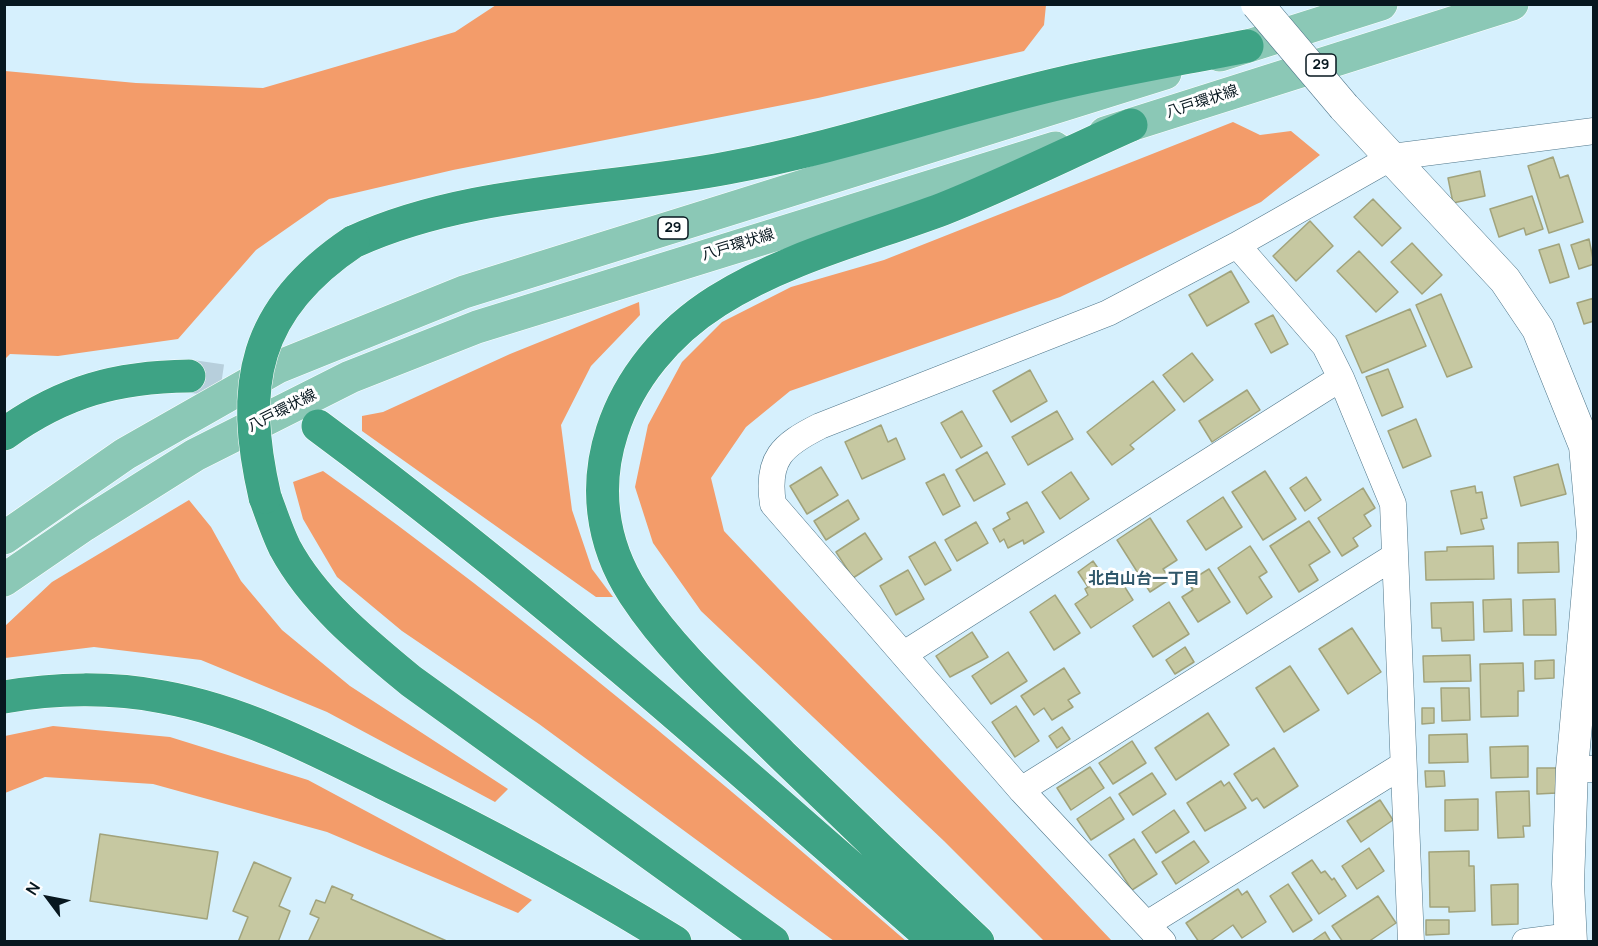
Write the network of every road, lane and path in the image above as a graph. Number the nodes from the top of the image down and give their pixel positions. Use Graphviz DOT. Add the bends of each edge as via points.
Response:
graph roads {
  1 [pos="1257,4"];
  2 [pos="1381,4"];
  3 [pos="1512,4"];
  4 [pos="1247,46"];
  5 [pos="1131,125"];
  6 [pos="1593,131"];
  7 [pos="1392,157"];
  8 [pos="1237,245"];
  9 [pos="189,376"];
  10 [pos="1341,378"];
  11 [pos="318,426"];
  12 [pos="4,434"];
  13 [pos="4,538"];
  14 [pos="1395,556"];
  15 [pos="4,580"];
  16 [pos="904,654"];
  17 [pos="4,697"];
  18 [pos="1403,765"];
  19 [pos="1583,769"];
  20 [pos="1021,790"];
  21 [pos="1155,933"];
  22 [pos="1571,939"];
  23 [pos="675,942"];
  24 [pos="773,942"];
  25 [pos="936,942"];
  26 [pos="978,942"];
  27 [pos="1412,942"];
  28 [pos="1525,942"];
  1 -- 7 [label="street, bridge" via="1344,108"];
  2 -- 4 [label="main road, 29"];
  3 -- 5 [label="main road, 八戸環状線 / 29"];
  4 -- 13 [label="main road, 29" via="464,292 278,367 125,454"];
  4 -- 24 [label="highway, bridge" via="1066,82 853,140 727,168 426,214 353,242 326,260 284,306 260,351 251,402 254,452 265,497 285,548 322,599 411,681"];
  5 -- 15 [label="main road, 八戸環状線 / 29" via="477,327 350,377 195,455"];
  5 -- 26 [label="highway" via="946,207 762,277 717,301 682,326 653,354 633,382 606,448 606,524 617,561 659,629"];
  6 -- 7 [label="street"];
  7 -- 8 [label="street"];
  7 -- 19 [label="street" via="1505,280 1538,329 1585,446 1593,535"];
  8 -- 10 [label="street" via="1324,346"];
  8 -- 16 [label="street" via="1108,313 792,440 777,460 770,481 773,504"];
  9 -- 12 [label="highway" via="113,382 64,399"];
  10 -- 14 [label="street" via="1392,504"];
  10 -- 16 [label="street"];
  11 -- 25 [label="highway" via="414,496"];
  14 -- 18 [label="street"];
  14 -- 20 [label="street"];
  16 -- 20 [label="street"];
  17 -- 23 [label="highway" via="92,690 163,697 284,735 432,807 611,902"];
  18 -- 21 [label="street"];
  18 -- 27 [label="street"];
  19 -- 22 [label="street" via="1568,884"];
  20 -- 21 [label="street"];
  22 -- 28 [label="street"];
}
